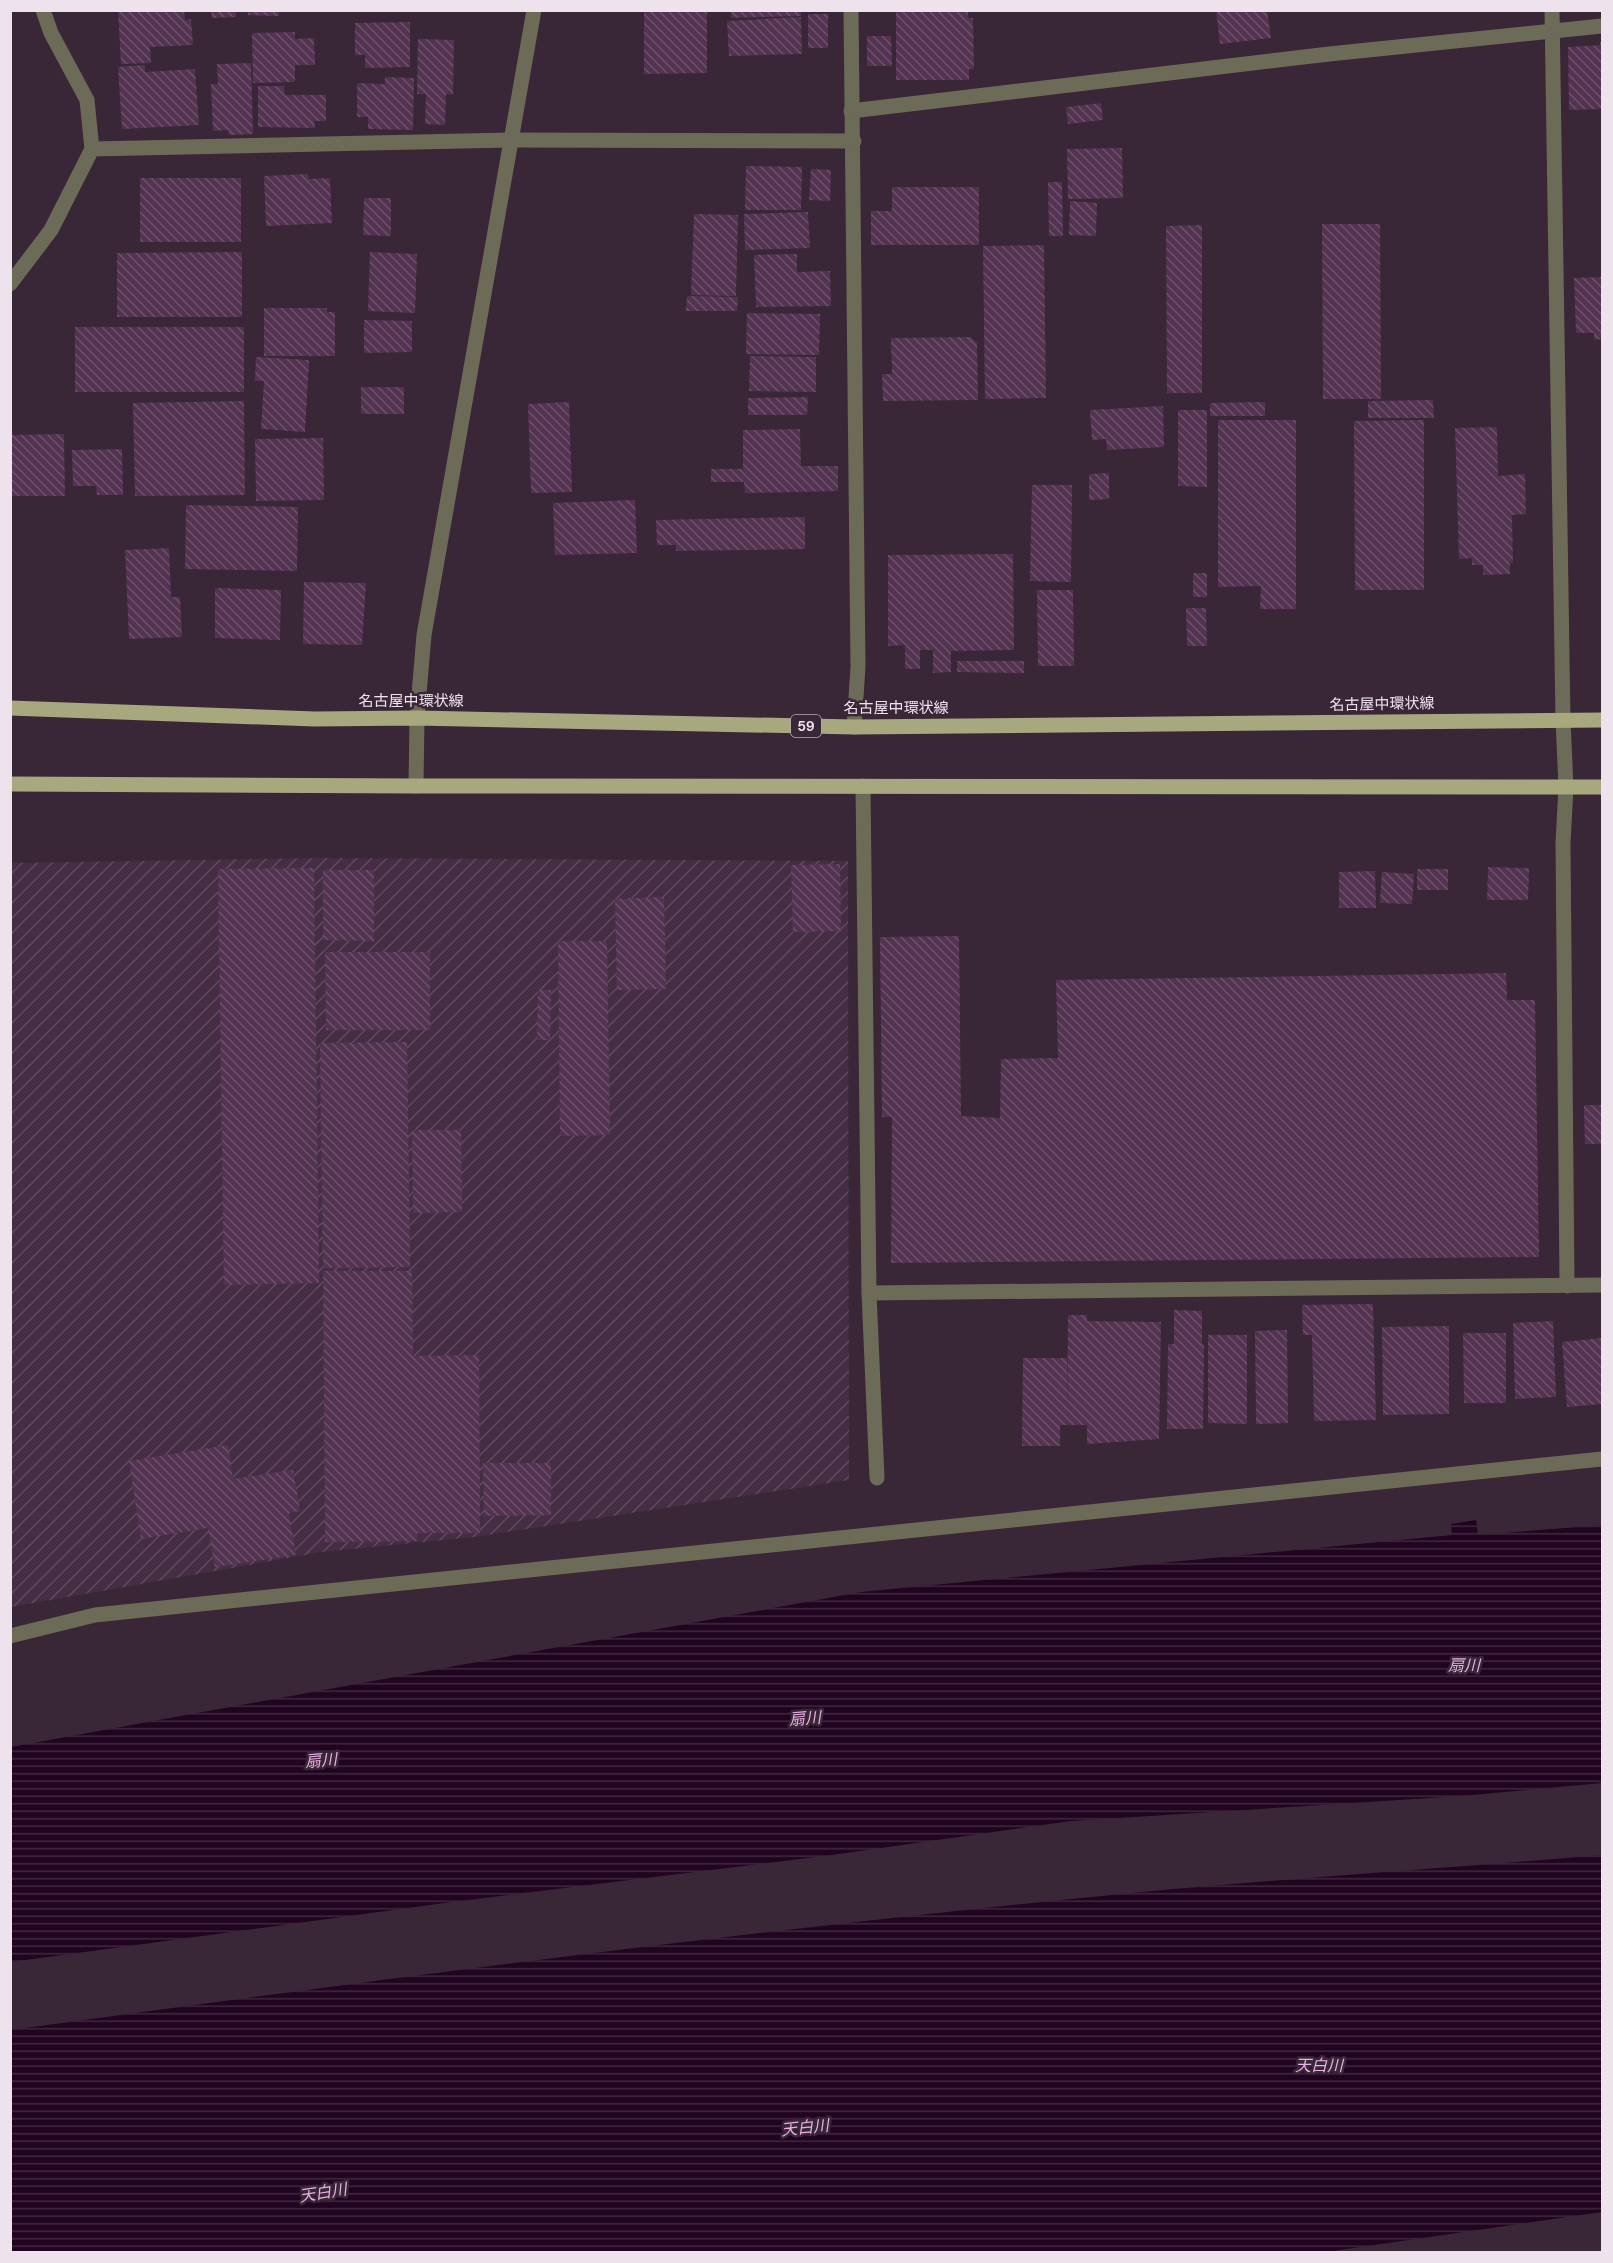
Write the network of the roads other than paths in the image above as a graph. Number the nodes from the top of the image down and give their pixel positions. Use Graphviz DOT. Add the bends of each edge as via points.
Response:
graph roads {
  1 [pos="43,10"];
  2 [pos="534,10"];
  3 [pos="851,10"];
  4 [pos="1552,10"];
  5 [pos="1602,26"];
  6 [pos="1552,32"];
  7 [pos="851,111"];
  8 [pos="512,140"];
  9 [pos="854,141"];
  10 [pos="92,149"];
  11 [pos="10,285"];
  12 [pos="10,708"];
  13 [pos="417,718"];
  14 [pos="1563,720"];
  15 [pos="1602,720"];
  16 [pos="855,727"];
  17 [pos="10,784"];
  18 [pos="416,786"];
  19 [pos="863,786"];
  20 [pos="1566,787"];
  21 [pos="1602,787"];
  22 [pos="1567,1286"];
  23 [pos="1602,1286"];
  24 [pos="869,1293"];
  25 [pos="1602,1459"];
  26 [pos="877,1478"];
  27 [pos="10,1636"];
  1 -- 10 [label="street" via="51,33 87,99"];
  2 -- 8 [label="street"];
  3 -- 7 [label="street"];
  4 -- 6 [label="street"];
  5 -- 6 [label="street"];
  6 -- 7 [label="street" via="1329,54"];
  6 -- 14 [label="street"];
  7 -- 9 [label="street"];
  8 -- 9 [label="street"];
  8 -- 10 [label="street"];
  8 -- 13 [label="street" via="424,635"];
  9 -- 16 [label="street" via="858,655"];
  10 -- 11 [label="street" via="51,230"];
  12 -- 13 [label="main road, 名古屋中環状線 / 59" via="315,719"];
  13 -- 16 [label="main road, 名古屋中環状線 / 59"];
  13 -- 18 [label="street"];
  14 -- 15 [label="main road, 名古屋中環状線 / 59"];
  14 -- 16 [label="main road, 名古屋中環状線 / 59"];
  14 -- 20 [label="street"];
  17 -- 18 [label="main road"];
  18 -- 19 [label="main road"];
  19 -- 20 [label="main road"];
  19 -- 24 [label="street"];
  20 -- 21 [label="main road"];
  20 -- 22 [label="street" via="1563,843"];
  22 -- 23 [label="street"];
  22 -- 24 [label="street"];
  24 -- 26 [label="street"];
  25 -- 27 [label="street" via="94,1615"];
}
